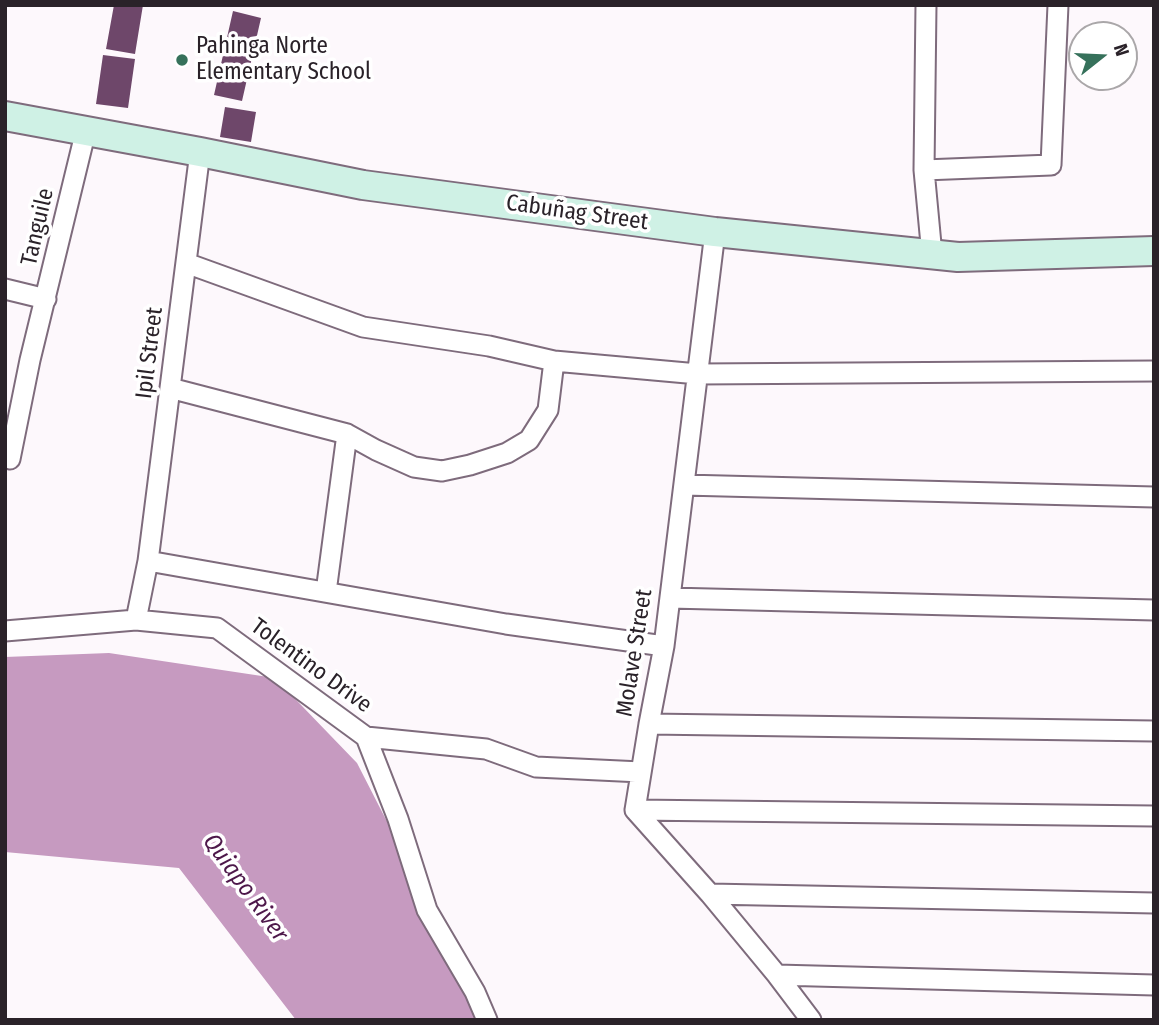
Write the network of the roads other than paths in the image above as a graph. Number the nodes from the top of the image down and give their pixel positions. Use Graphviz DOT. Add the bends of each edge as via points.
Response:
graph roads {
  1 [pos="926,5"];
  2 [pos="1058,5"];
  3 [pos="5,116"];
  4 [pos="86,130"];
  5 [pos="200,152"];
  6 [pos="924,170"];
  7 [pos="715,232"];
  8 [pos="1154,250"];
  9 [pos="932,255"];
  10 [pos="186,263"];
  11 [pos="5,289"];
  12 [pos="46,299"];
  13 [pos="554,361"];
  14 [pos="1154,371"];
  15 [pos="698,374"];
  16 [pos="170,388"];
  17 [pos="348,434"];
  18 [pos="10,459"];
  19 [pos="684,485"];
  20 [pos="1154,497"];
  21 [pos="148,561"];
  22 [pos="326,592"];
  23 [pos="670,598"];
  24 [pos="1154,610"];
  25 [pos="136,620"];
  26 [pos="5,631"];
  27 [pos="664,646"];
  28 [pos="649,724"];
  29 [pos="1154,731"];
  30 [pos="366,737"];
  31 [pos="641,772"];
  32 [pos="635,810"];
  33 [pos="1154,816"];
  34 [pos="710,894"];
  35 [pos="1154,902"];
  36 [pos="777,975"];
  37 [pos="1154,985"];
  38 [pos="486,1020"];
  39 [pos="811,1020"];
  1 -- 6 [label="street"];
  2 -- 6 [label="street" via="1051,165"];
  3 -- 4 [label="street, Cabuñag Street"];
  4 -- 5 [label="street, Cabuñag Street"];
  4 -- 12 [label="street, Tanguile"];
  5 -- 7 [label="street, Cabuñag Street" via="363,185"];
  5 -- 10 [label="street, Ipil Street"];
  6 -- 9 [label="street"];
  7 -- 9 [label="street, Cabuñag Street"];
  7 -- 15 [label="street, Molave Street"];
  8 -- 9 [label="street, Cabuñag Street"];
  10 -- 13 [label="street" via="363,327"];
  10 -- 16 [label="street, Ipil Street"];
  11 -- 12 [label="street"];
  12 -- 18 [label="street, Tanguile"];
  13 -- 15 [label="street"];
  13 -- 17 [label="street" via="548,410 529,440 507,453 442,471 414,467"];
  14 -- 15 [label="street"];
  15 -- 19 [label="street, Molave Street"];
  16 -- 17 [label="street"];
  16 -- 21 [label="street, Ipil Street"];
  17 -- 22 [label="street"];
  19 -- 20 [label="street"];
  19 -- 23 [label="street, Molave Street"];
  21 -- 22 [label="street"];
  21 -- 25 [label="street, Ipil Street"];
  22 -- 27 [label="street"];
  23 -- 24 [label="street"];
  23 -- 27 [label="street, Molave Street"];
  25 -- 26 [label="street, Tolentino Drive"];
  25 -- 30 [label="street, Tolentino Drive" via="217,628"];
  27 -- 28 [label="street, Molave Street"];
  28 -- 29 [label="street"];
  28 -- 31 [label="street, Molave Street"];
  30 -- 31 [label="street" via="486,749 537,766"];
  30 -- 38 [label="street, Tolentino Drive" via="428,910"];
  31 -- 32 [label="street, Molave Street"];
  32 -- 33 [label="street"];
  32 -- 34 [label="street"];
  34 -- 35 [label="street"];
  34 -- 36 [label="street"];
  36 -- 37 [label="street"];
  36 -- 39 [label="street"];
}
